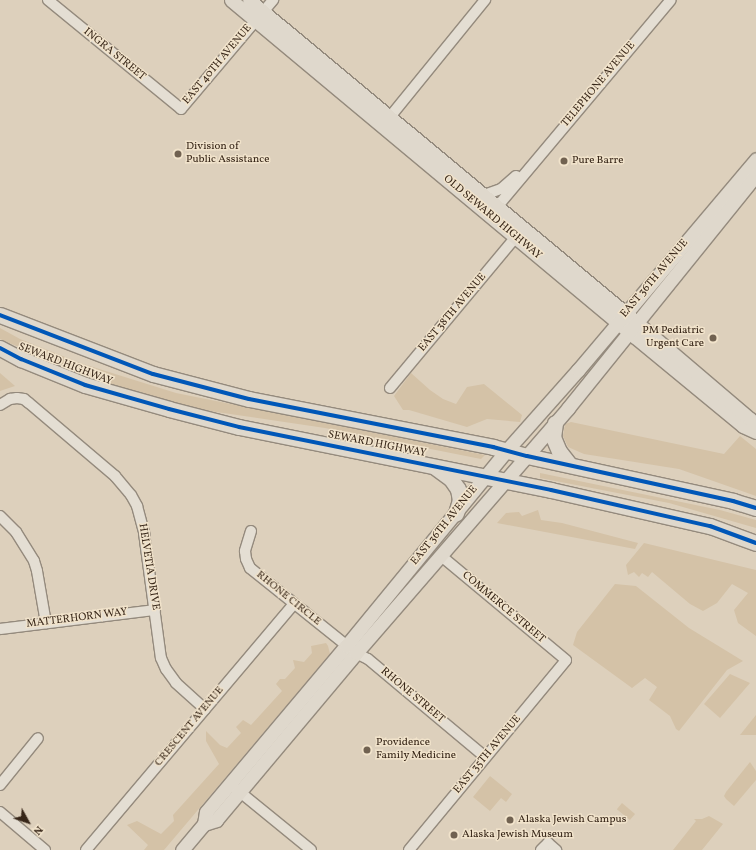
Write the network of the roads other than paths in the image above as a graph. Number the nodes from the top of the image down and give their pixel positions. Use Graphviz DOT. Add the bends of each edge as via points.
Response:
graph roads {
  1 [pos="48,0"];
  2 [pos="231,0"];
  3 [pos="249,0"];
  4 [pos="273,0"];
  5 [pos="485,0"];
  6 [pos="671,0"];
  7 [pos="259,16"];
  8 [pos="181,109"];
  9 [pos="386,122"];
  10 [pos="756,159"];
  11 [pos="527,170"];
  12 [pos="755,173"];
  13 [pos="449,181"];
  14 [pos="478,192"];
  15 [pos="497,207"];
  16 [pos="516,238"];
  17 [pos="0,315"];
  18 [pos="622,318"];
  19 [pos="632,327"];
  20 [pos="0,348"];
  21 [pos="390,388"];
  22 [pos="0,405"];
  23 [pos="555,423"];
  24 [pos="756,427"];
  25 [pos="756,432"];
  26 [pos="506,451"];
  27 [pos="527,456"];
  28 [pos="569,464"];
  29 [pos="433,466"];
  30 [pos="486,476"];
  31 [pos="505,480"];
  32 [pos="756,508"];
  33 [pos="456,513"];
  34 [pos="0,516"];
  35 [pos="250,531"];
  36 [pos="756,543"];
  37 [pos="441,556"];
  38 [pos="293,604"];
  39 [pos="155,610"];
  40 [pos="46,623"];
  41 [pos="0,629"];
  42 [pos="351,650"];
  43 [pos="566,660"];
  44 [pos="205,709"];
  45 [pos="38,738"];
  46 [pos="485,757"];
  47 [pos="0,785"];
  48 [pos="235,788"];
  49 [pos="0,812"];
  50 [pos="45,850"];
  51 [pos="86,850"];
  52 [pos="182,850"];
  53 [pos="311,850"];
  54 [pos="409,850"];
  55 [pos="541,850"];
  56 [pos="556,850"];
  1 -- 8 [label="street, INGRA STREET"];
  2 -- 7 [label="main road, OLD SEWARD HIGHWAY"];
  3 -- 7 [label="main road, OLD SEWARD HIGHWAY"];
  4 -- 7 [label="street, EAST 40TH AVENUE"];
  5 -- 9 [label="street"];
  6 -- 11 [label="street, TELEPHONE AVENUE"];
  7 -- 8 [label="street, EAST 40TH AVENUE"];
  7 -- 9 [label="main road, OLD SEWARD HIGHWAY"];
  9 -- 13 [label="main road, OLD SEWARD HIGHWAY"];
  9 -- 14 [label="main road, OLD SEWARD HIGHWAY"];
  10 -- 18 [label="main road, EAST 36TH AVENUE"];
  11 -- 14 [label="street, TELEPHONE AVENUE" via="520,172 501,189 487,194"];
  11 -- 15 [label="street, TELEPHONE AVENUE"];
  12 -- 19 [label="main road, EAST 36TH AVENUE"];
  13 -- 15 [label="main road" via="484,205"];
  13 -- 16 [label="main road, OLD SEWARD HIGHWAY"];
  14 -- 15 [label="main road, OLD SEWARD HIGHWAY"];
  15 -- 18 [label="main road, OLD SEWARD HIGHWAY"];
  16 -- 18 [label="main road, OLD SEWARD HIGHWAY"];
  16 -- 21 [label="street, EAST 38TH AVENUE"];
  17 -- 26 [label="highway, SEWARD HIGHWAY" via="161,376 249,399"];
  18 -- 19 [label="main road, OLD SEWARD HIGHWAY"];
  18 -- 26 [label="main road, EAST 36TH AVENUE"];
  19 -- 23 [label="main road, EAST 36TH AVENUE"];
  19 -- 24 [label="main road, OLD SEWARD HIGHWAY" via="750,419"];
  19 -- 25 [label="main road, OLD SEWARD HIGHWAY" via="743,426"];
  20 -- 29 [label="highway, SEWARD HIGHWAY" via="85,384 169,410 239,427"];
  22 -- 39 [label="street, HELVETIA DRIVE" via="10,399 24,399 115,476 131,495 141,520"];
  23 -- 27 [label="main road, EAST 36TH AVENUE"];
  23 -- 28 [label="highway" via="553,437"];
  26 -- 27 [label="highway, SEWARD HIGHWAY"];
  26 -- 30 [label="main road, EAST 36TH AVENUE"];
  27 -- 28 [label="highway, SEWARD HIGHWAY"];
  27 -- 31 [label="main road, EAST 36TH AVENUE"];
  28 -- 32 [label="highway, SEWARD HIGHWAY"];
  29 -- 30 [label="highway, SEWARD HIGHWAY"];
  29 -- 33 [label="highway" via="451,479 458,488 460,500"];
  30 -- 31 [label="highway, SEWARD HIGHWAY"];
  30 -- 33 [label="main road, EAST 36TH AVENUE"];
  31 -- 36 [label="highway, SEWARD HIGHWAY" via="710,526"];
  31 -- 37 [label="main road, EAST 36TH AVENUE"];
  33 -- 42 [label="main road, EAST 36TH AVENUE"];
  34 -- 40 [label="street" via="16,532 34,561 38,571"];
  35 -- 38 [label="street, RHONE CIRCLE" via="245,551 248,564"];
  37 -- 42 [label="main road, EAST 36TH AVENUE"];
  37 -- 43 [label="street, COMMERCE STREET"];
  38 -- 42 [label="street, RHONE CIRCLE"];
  38 -- 44 [label="street, CRESCENT AVENUE"];
  39 -- 40 [label="street, MATTERHORN WAY"];
  39 -- 44 [label="street, HELVETIA DRIVE" via="161,658 166,669 176,683"];
  40 -- 41 [label="street, MATTERHORN WAY"];
  42 -- 46 [label="street, RHONE STREET" via="368,659"];
  42 -- 48 [label="main road, EAST 36TH AVENUE"];
  43 -- 46 [label="street, EAST 35TH AVENUE"];
  44 -- 51 [label="street, CRESCENT AVENUE"];
  45 -- 47 [label="street"];
  46 -- 54 [label="street, EAST 35TH AVENUE"];
  48 -- 52 [label="main road, EAST 36TH AVENUE" via="216,820 204,824"];
  48 -- 53 [label="street"];
  49 -- 50 [label="street"];
  55 -- 56 [label="street" via="548,843"];
}
